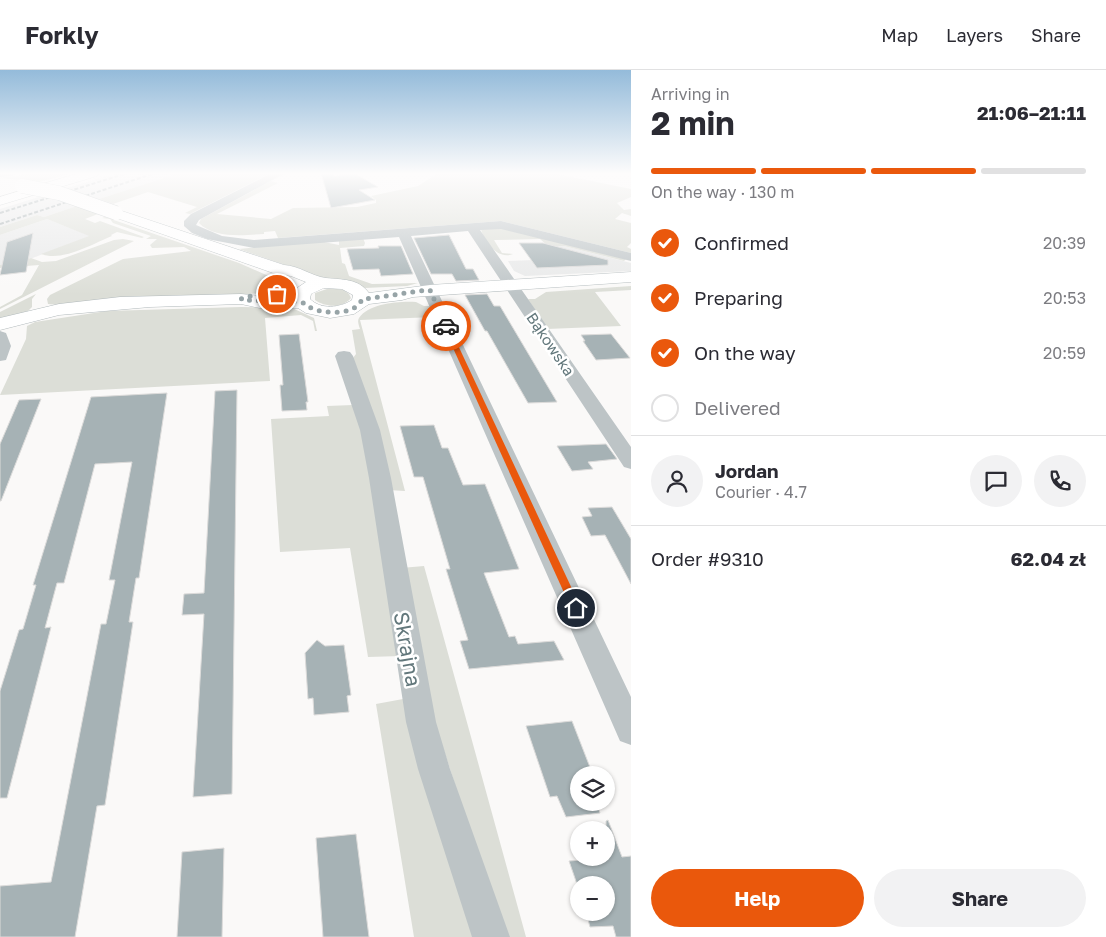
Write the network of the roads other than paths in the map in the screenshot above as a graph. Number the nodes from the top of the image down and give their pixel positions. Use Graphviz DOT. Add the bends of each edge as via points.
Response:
graph roads {
  1 [pos="117,213"];
  2 [pos="202,213"];
  3 [pos="471,227"];
  4 [pos="403,232"];
  5 [pos="631,257"];
  6 [pos="631,277"];
  7 [pos="512,284"];
  8 [pos="430,290"];
  9 [pos="309,291"];
  10 [pos="360,295"];
  11 [pos="3,327"];
  12 [pos="0,356"];
  13 [pos="344,356"];
  14 [pos="631,462"];
  15 [pos="631,730"];
  16 [pos="491,937"];
  1 -- 9 [label="street, bridge" via="282,270 284,275"];
  2 -- 4 [label="street" via="190,222 192,228 228,241 262,243"];
  3 -- 4 [label="street"];
  3 -- 5 [label="street" via="506,226"];
  3 -- 7 [label="street, Bąkowska"];
  4 -- 8 [label="street"];
  6 -- 7 [label="street"];
  7 -- 8 [label="street"];
  7 -- 14 [label="street, Bąkowska"];
  8 -- 10 [label="street" via="402,295"];
  8 -- 15 [label="street"];
  9 -- 10 [label="street" via="340,284"];
  9 -- 10 [label="street" via="314,309 332,312 352,308 361,302"];
  9 -- 11 [label="street" via="260,302 241,299 71,307"];
  11 -- 12 [label="street"];
  13 -- 16 [label="street, Skrajna" via="374,449 421,722"];
}
